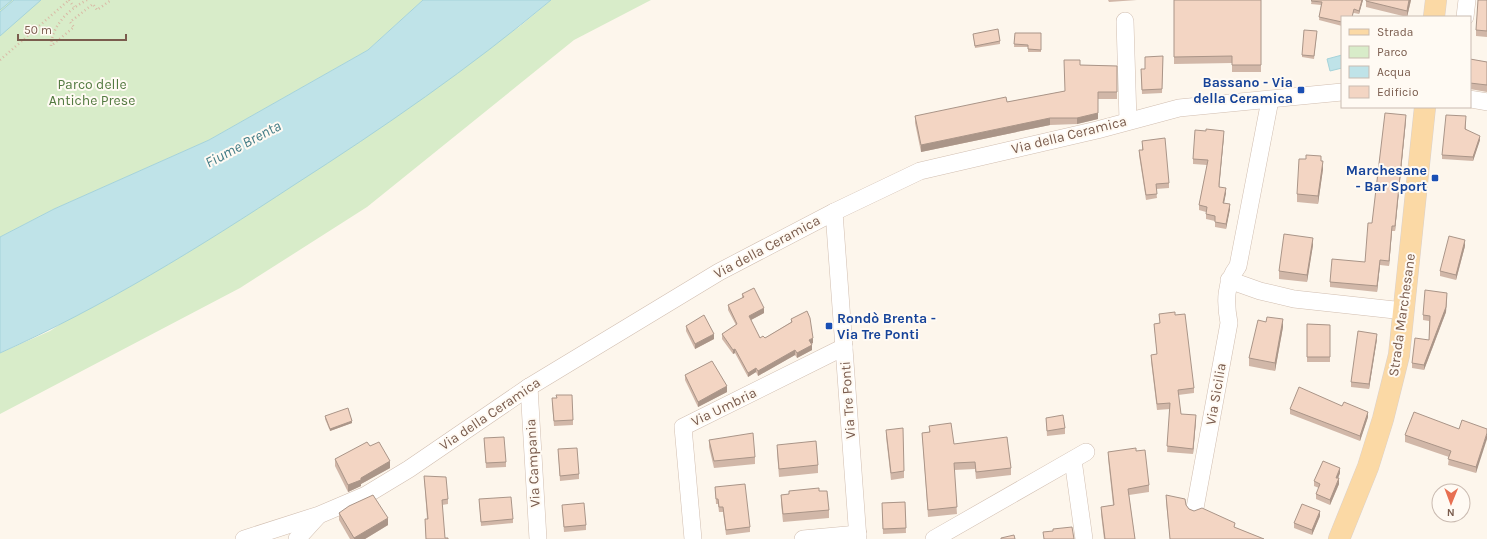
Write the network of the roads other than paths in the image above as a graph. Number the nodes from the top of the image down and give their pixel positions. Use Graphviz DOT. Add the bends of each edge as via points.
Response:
graph roads {
  1 [pos="1436,0"];
  2 [pos="1467,0"];
  3 [pos="1434,16"];
  4 [pos="1465,16"];
  5 [pos="1125,21"];
  6 [pos="1341,92"];
  7 [pos="1471,99"];
  8 [pos="1270,100"];
  9 [pos="1487,102"];
  10 [pos="1425,108"];
  11 [pos="1128,121"];
  12 [pos="834,212"];
  13 [pos="1229,280"];
  14 [pos="1404,311"];
  15 [pos="844,347"];
  16 [pos="529,387"];
  17 [pos="1195,508"];
  18 [pos="319,515"];
  19 [pos="858,537"];
  20 [pos="244,539"];
  21 [pos="296,539"];
  22 [pos="538,539"];
  23 [pos="693,539"];
  24 [pos="803,539"];
  25 [pos="934,539"];
  26 [pos="1084,539"];
  27 [pos="1339,539"];
  1 -- 3 [label="main road"];
  2 -- 4 [label="street"];
  5 -- 11 [label="street"];
  6 -- 8 [label="street, Via della Ceramica"];
  7 -- 9 [label="street"];
  8 -- 11 [label="street, Via della Ceramica" via="1179,108"];
  8 -- 13 [label="street, Via Sicilia" via="1238,266"];
  10 -- 14 [label="main road, Strada Marchesane"];
  11 -- 12 [label="street, Via della Ceramica" via="920,171"];
  12 -- 15 [label="street, Via Tre Ponti"];
  12 -- 16 [label="street, Via della Ceramica" via="719,272"];
  13 -- 14 [label="street" via="1294,299"];
  13 -- 17 [label="street, Via Sicilia" via="1226,303 1229,323"];
  14 -- 27 [label="main road, Strada Marchesane" via="1399,354 1384,419 1368,468"];
  15 -- 19 [label="street, Via Tre Ponti"];
  15 -- 23 [label="street, Via Umbria" via="683,427"];
  16 -- 18 [label="street, Via della Ceramica" via="409,469 366,495"];
  16 -- 22 [label="street, Via Campania"];
  18 -- 20 [label="street, Via della Ceramica"];
  18 -- 21 [label="street"];
  19 -- 24 [label="street"];
  25 -- 26 [label="street" via="1080,456"];
}
